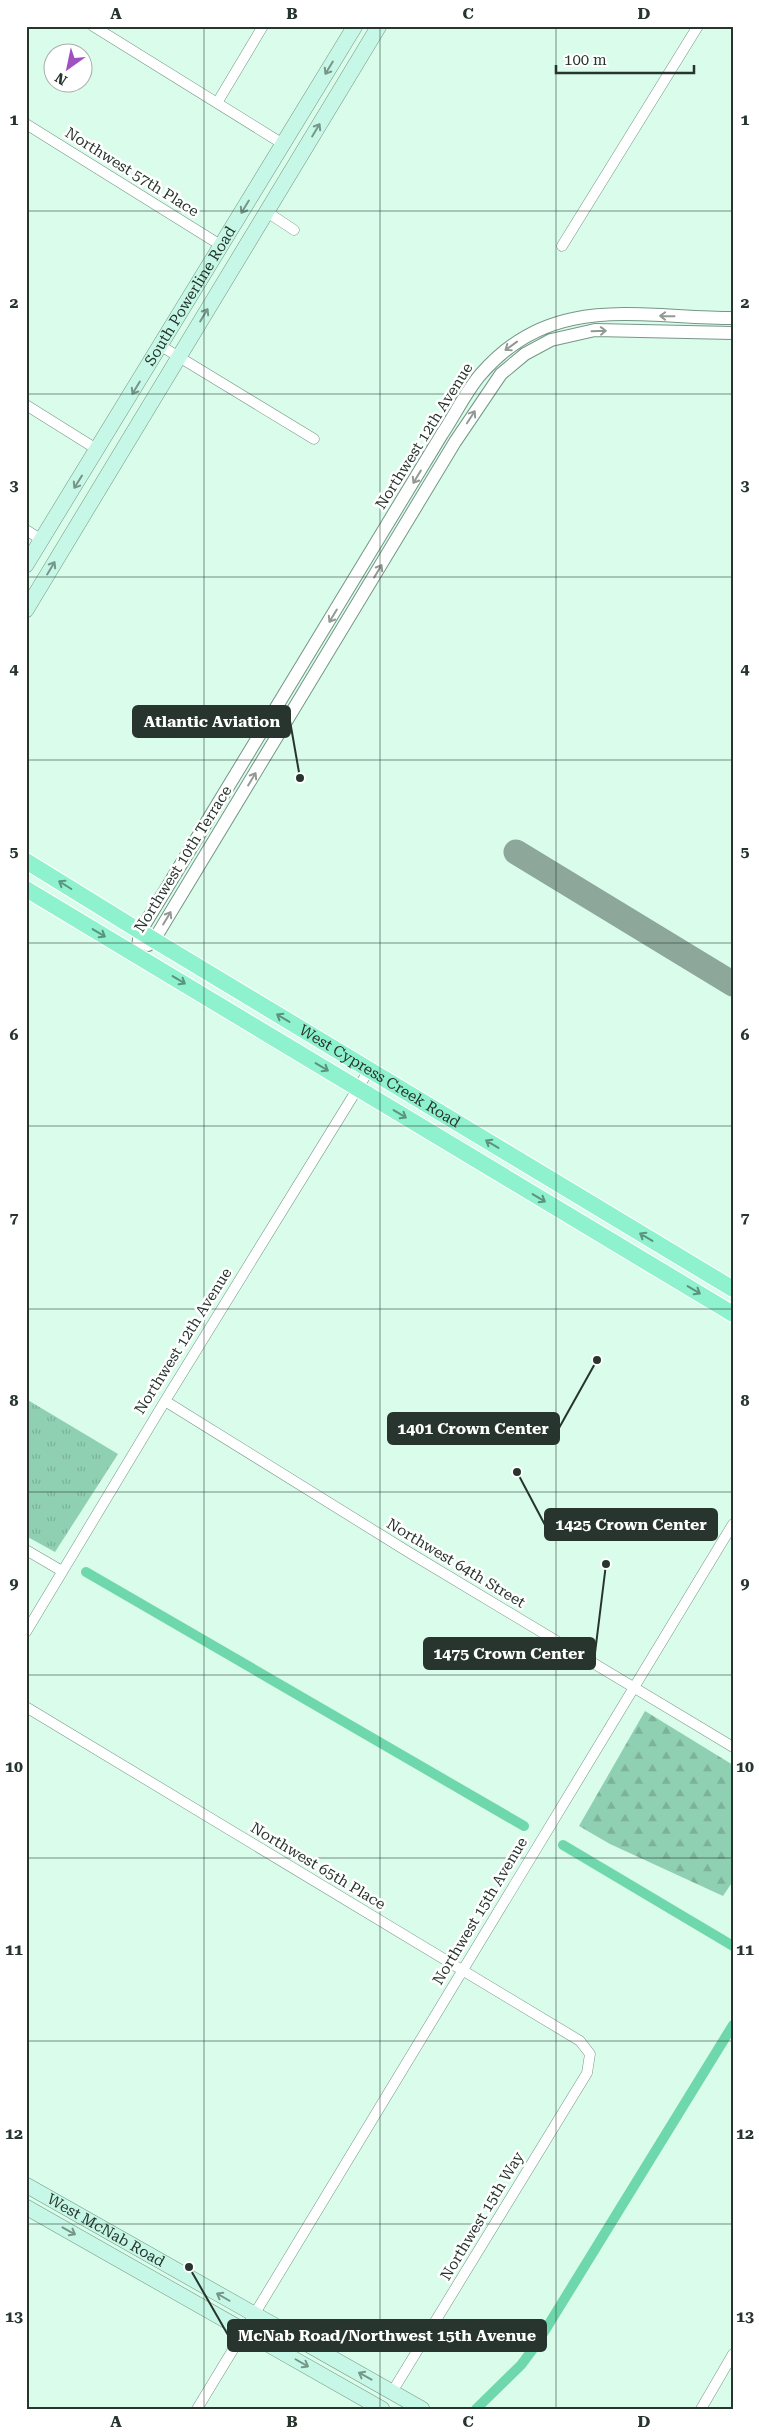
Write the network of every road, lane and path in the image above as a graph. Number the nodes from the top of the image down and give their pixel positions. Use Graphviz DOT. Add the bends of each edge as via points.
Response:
graph roads {
  1 [pos="93,26"];
  2 [pos="263,26"];
  3 [pos="356,26"];
  4 [pos="698,26"];
  5 [pos="373,30"];
  6 [pos="357,64"];
  7 [pos="217,103"];
  8 [pos="26,124"];
  9 [pos="283,144"];
  10 [pos="293,169"];
  11 [pos="267,212"];
  12 [pos="294,230"];
  13 [pos="222,246"];
  14 [pos="562,246"];
  15 [pos="694,317"];
  16 [pos="733,318"];
  17 [pos="693,332"];
  18 [pos="733,333"];
  19 [pos="161,346"];
  20 [pos="179,357"];
  21 [pos="26,404"];
  22 [pos="442,434"];
  23 [pos="314,439"];
  24 [pos="455,442"];
  25 [pos="127,443"];
  26 [pos="98,450"];
  27 [pos="104,481"];
  28 [pos="26,530"];
  29 [pos="42,540"];
  30 [pos="26,565"];
  31 [pos="27,607"];
  32 [pos="316,673"];
  33 [pos="286,695"];
  34 [pos="259,738"];
  35 [pos="272,746"];
  36 [pos="26,861"];
  37 [pos="26,889"];
  38 [pos="140,932"];
  39 [pos="154,940"];
  40 [pos="137,955"];
  41 [pos="370,1070"];
  42 [pos="358,1089"];
  43 [pos="693,1265"];
  44 [pos="654,1267"];
  45 [pos="733,1289"];
  46 [pos="733,1314"];
  47 [pos="165,1401"];
  48 [pos="733,1524"];
  49 [pos="26,1550"];
  50 [pos="62,1571"];
  51 [pos="26,1632"];
  52 [pos="634,1688"];
  53 [pos="26,1707"];
  54 [pos="733,1747"];
  55 [pos="462,1971"];
  56 [pos="590,2054"];
  57 [pos="26,2185"];
  58 [pos="26,2208"];
  59 [pos="253,2314"];
  60 [pos="244,2330"];
  61 [pos="733,2354"];
  62 [pos="392,2392"];
  63 [pos="197,2409"];
  64 [pos="382,2409"];
  65 [pos="422,2409"];
  66 [pos="701,2409"];
  1 -- 7 [label="street"];
  2 -- 7 [label="street"];
  3 -- 6 [label="main road" via="360,39"];
  3 -- 9 [label="main road, South Powerline Road, one-way"];
  4 -- 14 [label="street"];
  5 -- 6 [label="main road, South Powerline Road"];
  10 -- 6 [label="main road, South Powerline Road, one-way"];
  7 -- 9 [label="street"];
  8 -- 13 [label="street, Northwest 57th Place"];
  9 -- 10 [label="main road"];
  9 -- 13 [label="main road, South Powerline Road, one-way"];
  10 -- 11 [label="main road, South Powerline Road"];
  11 -- 12 [label="street"];
  20 -- 11 [label="main road, South Powerline Road, one-way"];
  13 -- 19 [label="main road, South Powerline Road"];
  15 -- 16 [label="street, Northwest 12th Avenue"];
  15 -- 17 [label="street"];
  15 -- 22 [label="street, Northwest 12th Avenue, one-way" via="577,317 531,332 502,352 479,375"];
  17 -- 18 [label="street, Northwest 12th Avenue"];
  24 -- 17 [label="street, Northwest 12th Avenue, one-way" via="501,374 537,346 587,331"];
  19 -- 20 [label="street"];
  19 -- 26 [label="main road, South Powerline Road, one-way"];
  20 -- 23 [label="street"];
  20 -- 25 [label="main road, South Powerline Road"];
  21 -- 26 [label="street"];
  22 -- 24 [label="street"];
  22 -- 33 [label="street, Northwest 12th Avenue, one-way"];
  32 -- 24 [label="street, Northwest 12th Avenue, one-way"];
  25 -- 26 [label="main road" via="109,450"];
  25 -- 27 [label="main road, South Powerline Road"];
  26 -- 27 [label="main road"];
  26 -- 29 [label="main road, South Powerline Road, one-way"];
  31 -- 27 [label="main road, South Powerline Road, one-way"];
  28 -- 29 [label="street"];
  29 -- 30 [label="main road, South Powerline Road"];
  32 -- 35 [label="street, Northwest 10th Terrace"];
  33 -- 34 [label="street, Northwest 10th Terrace"];
  34 -- 35 [label="street"];
  34 -- 38 [label="street, Northwest 10th Terrace"];
  39 -- 35 [label="street, Northwest 10th Terrace, one-way"];
  38 -- 36 [label="main road, West Cypress Creek Road, one-way"];
  37 -- 40 [label="main road, West Cypress Creek Road, one-way"];
  38 -- 39 [label="main road, West Cypress Creek Road"];
  38 -- 40 [label="street, Northwest 10th Terrace"];
  39 -- 40 [label="street, Northwest 10th Terrace"];
  41 -- 39 [label="main road, West Cypress Creek Road, one-way"];
  40 -- 42 [label="main road, West Cypress Creek Road, one-way"];
  41 -- 42 [label="street, Northwest 12th Avenue"];
  43 -- 41 [label="main road, West Cypress Creek Road, one-way"];
  42 -- 44 [label="main road, West Cypress Creek Road, one-way"];
  42 -- 47 [label="street, Northwest 12th Avenue"];
  43 -- 44 [label="main road" via="675,1271"];
  43 -- 45 [label="main road, West Cypress Creek Road"];
  44 -- 46 [label="main road, West Cypress Creek Road, one-way"];
  47 -- 50 [label="street, Northwest 12th Avenue"];
  47 -- 52 [label="street, Northwest 64th Street"];
  48 -- 52 [label="street, Northwest 15th Avenue"];
  49 -- 50 [label="street"];
  50 -- 51 [label="street, Northwest 12th Avenue"];
  52 -- 54 [label="street, Northwest 64th Street"];
  52 -- 55 [label="street, Northwest 15th Avenue"];
  53 -- 55 [label="street, Northwest 65th Place"];
  55 -- 56 [label="street, Northwest 65th Place" via="580,2041"];
  55 -- 59 [label="street, Northwest 15th Avenue"];
  56 -- 62 [label="street, Northwest 15th Way" via="586,2073"];
  59 -- 57 [label="main road, West McNab Road, one-way"];
  58 -- 60 [label="main road, West McNab Road, one-way"];
  59 -- 60 [label="street, Northwest 15th Avenue"];
  62 -- 59 [label="main road, West McNab Road, one-way"];
  60 -- 63 [label="street, Northwest 15th Avenue"];
  60 -- 64 [label="main road, West McNab Road, one-way"];
  61 -- 66 [label="street"];
  62 -- 65 [label="main road, West McNab Road"];
}
